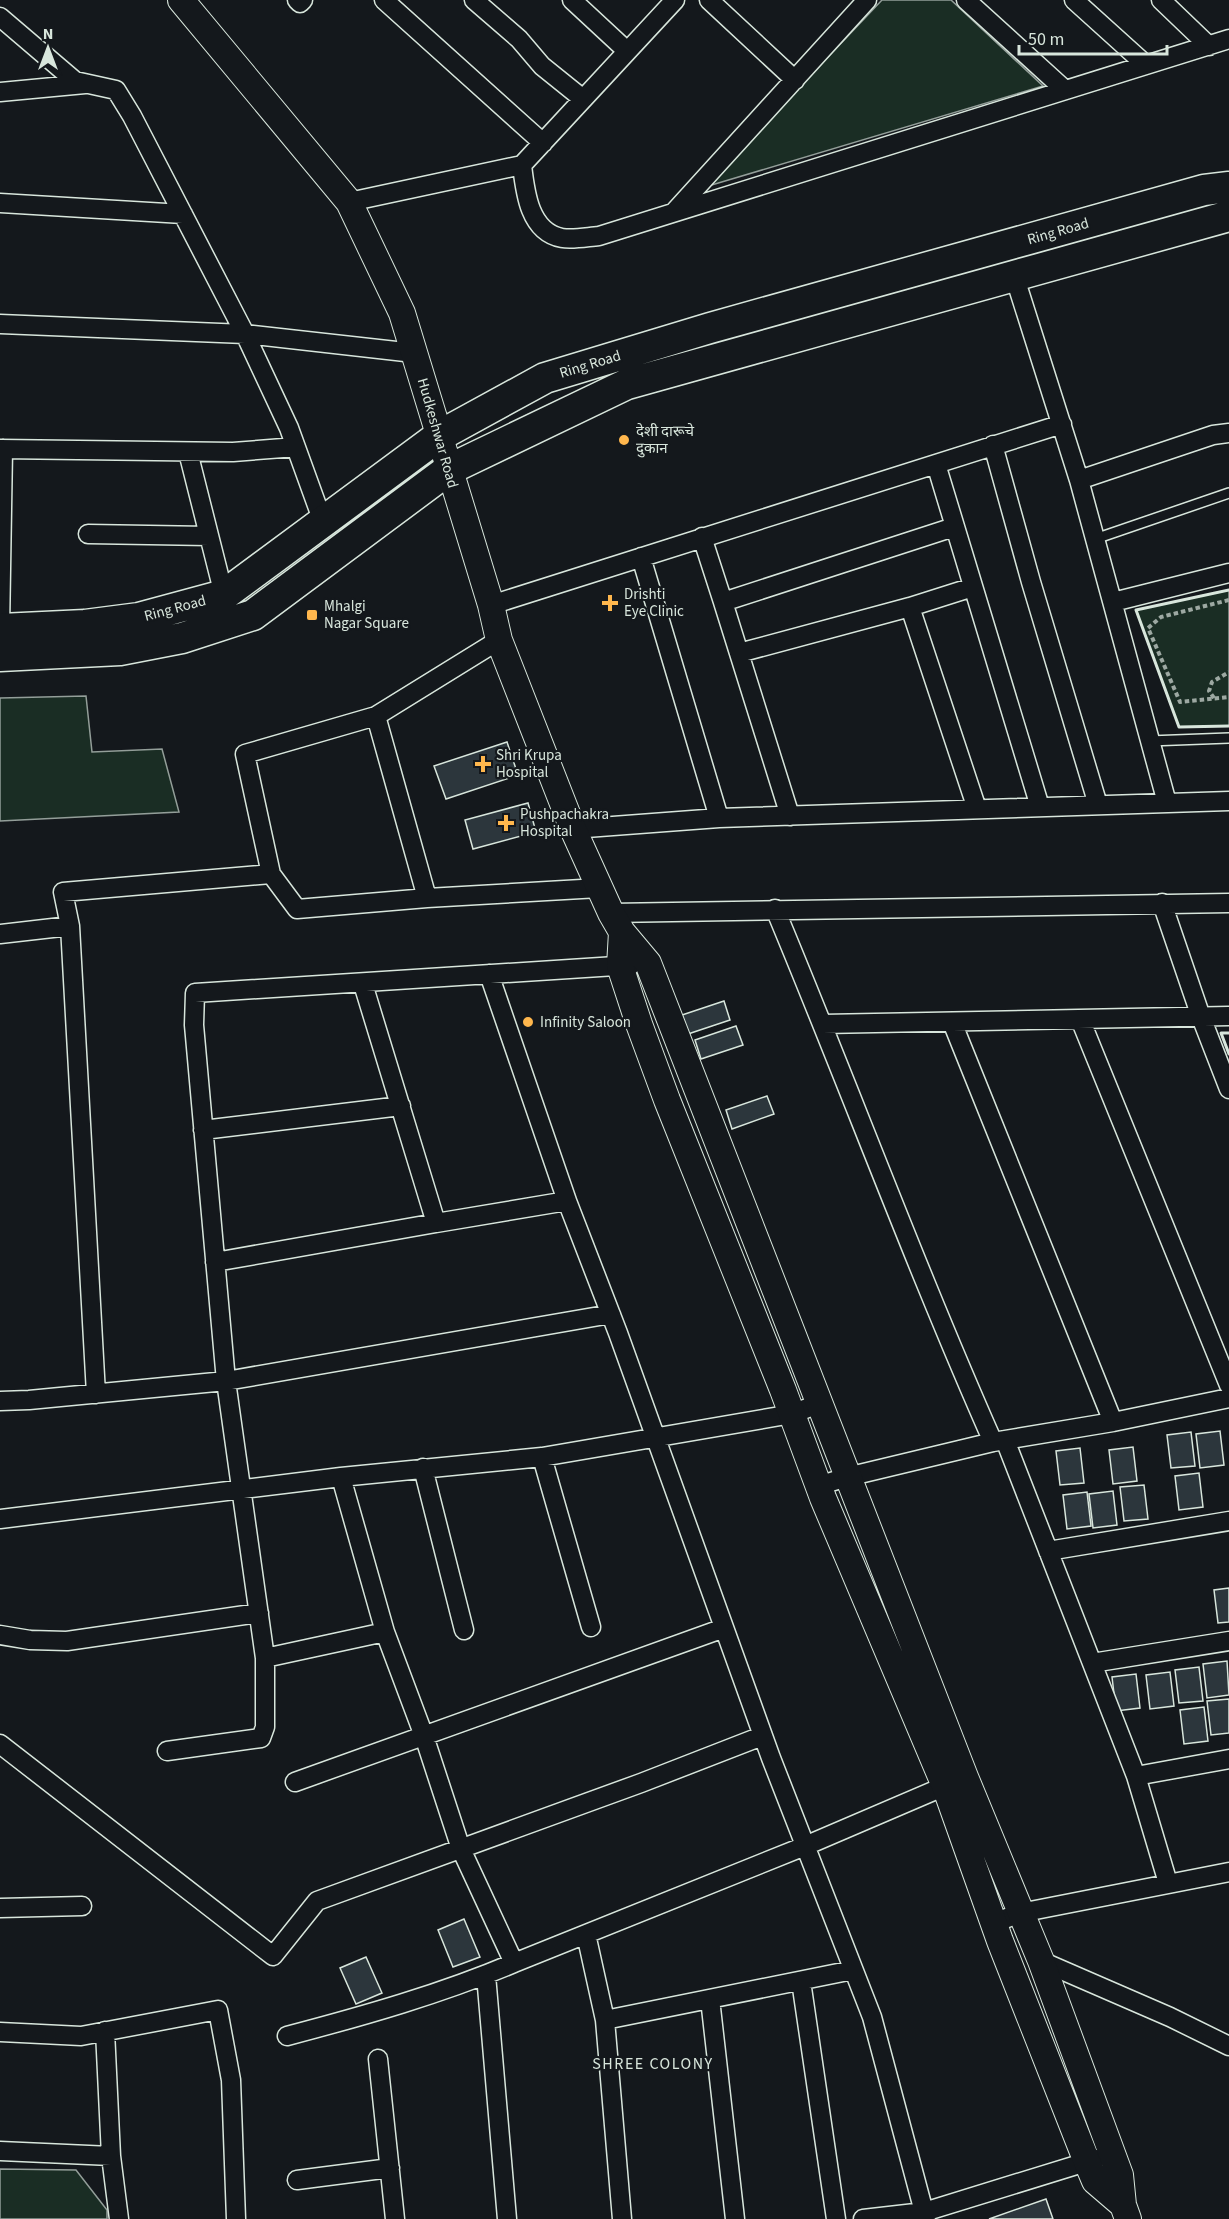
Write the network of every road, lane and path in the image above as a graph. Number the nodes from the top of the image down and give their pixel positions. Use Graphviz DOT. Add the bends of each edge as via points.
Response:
graph roads {
  1 [pos="181,0"];
  2 [pos="297,0"];
  3 [pos="303,0"];
  4 [pos="384,0"];
  5 [pos="474,0"];
  6 [pos="572,0"];
  7 [pos="675,0"];
  8 [pos="709,0"];
  9 [pos="867,0"];
  10 [pos="966,0"];
  11 [pos="1074,0"];
  12 [pos="1161,0"];
  13 [pos="0,17"];
  14 [pos="1229,39"];
  15 [pos="1209,46"];
  16 [pos="627,51"];
  17 [pos="1146,65"];
  18 [pos="795,80"];
  19 [pos="87,84"];
  20 [pos="1065,90"];
  21 [pos="0,92"];
  22 [pos="583,99"];
  23 [pos="543,143"];
  24 [pos="522,165"];
  25 [pos="1229,187"];
  26 [pos="349,202"];
  27 [pos="0,203"];
  28 [pos="674,213"];
  29 [pos="183,214"];
  30 [pos="1229,216"];
  31 [pos="1014,275"];
  32 [pos="0,324"];
  33 [pos="245,334"];
  34 [pos="414,353"];
  35 [pos="1062,424"];
  36 [pos="1229,433"];
  37 [pos="439,436"];
  38 [pos="993,446"];
  39 [pos="296,447"];
  40 [pos="1,449"];
  41 [pos="188,452"];
  42 [pos="936,464"];
  43 [pos="448,470"];
  44 [pos="1079,480"];
  45 [pos="1229,494"];
  46 [pos="323,522"];
  47 [pos="954,526"];
  48 [pos="88,534"];
  49 [pos="209,536"];
  50 [pos="702,537"];
  51 [pos="1095,539"];
  52 [pos="641,557"];
  53 [pos="1229,573"];
  54 [pos="1,576"];
  55 [pos="973,587"];
  56 [pos="224,595"];
  57 [pos="1229,600"];
  58 [pos="723,602"];
  59 [pos="1113,602"];
  60 [pos="491,605"];
  61 [pos="910,607"];
  62 [pos="0,629"];
  63 [pos="499,640"];
  64 [pos="739,653"];
  65 [pos="0,656"];
  66 [pos="1229,672"];
  67 [pos="1229,697"];
  68 [pos="1215,698"];
  69 [pos="376,716"];
  70 [pos="1229,738"];
  71 [pos="1149,741"];
  72 [pos="1229,801"];
  73 [pos="1167,803"];
  74 [pos="1098,805"];
  75 [pos="1040,807"];
  76 [pos="977,809"];
  77 [pos="790,816"];
  78 [pos="719,818"];
  79 [pos="573,829"];
  80 [pos="271,874"];
  81 [pos="600,888"];
  82 [pos="427,898"];
  83 [pos="1162,903"];
  84 [pos="1229,903"];
  85 [pos="775,909"];
  86 [pos="617,922"];
  87 [pos="70,926"];
  88 [pos="0,934"];
  89 [pos="648,963"];
  90 [pos="620,966"];
  91 [pos="489,974"];
  92 [pos="363,984"];
  93 [pos="1229,1016"];
  94 [pos="1201,1017"];
  95 [pos="1080,1019"];
  96 [pos="952,1022"];
  97 [pos="823,1024"];
  98 [pos="1229,1089"];
  99 [pos="401,1106"];
  100 [pos="203,1130"];
  101 [pos="567,1201"];
  102 [pos="436,1223"];
  103 [pos="215,1262"];
  104 [pos="610,1314"];
  105 [pos="226,1381"];
  106 [pos="1229,1385"];
  107 [pos="96,1394"];
  108 [pos="1229,1398"];
  109 [pos="0,1401"];
  110 [pos="818,1404"];
  111 [pos="792,1414"];
  112 [pos="1113,1422"];
  113 [pos="655,1438"];
  114 [pos="999,1441"];
  115 [pos="542,1457"];
  116 [pos="423,1468"];
  117 [pos="342,1477"];
  118 [pos="847,1477"];
  119 [pos="818,1486"];
  120 [pos="241,1490"];
  121 [pos="0,1519"];
  122 [pos="1229,1521"];
  123 [pos="1048,1551"];
  124 [pos="259,1613"];
  125 [pos="591,1627"];
  126 [pos="724,1628"];
  127 [pos="464,1630"];
  128 [pos="385,1632"];
  129 [pos="0,1635"];
  130 [pos="1229,1641"];
  131 [pos="265,1658"];
  132 [pos="1092,1663"];
  133 [pos="424,1736"];
  134 [pos="762,1736"];
  135 [pos="0,1744"];
  136 [pos="167,1751"];
  137 [pos="1229,1759"];
  138 [pos="1136,1776"];
  139 [pos="295,1782"];
  140 [pos="945,1786"];
  141 [pos="805,1846"];
  142 [pos="461,1849"];
  143 [pos="1229,1872"];
  144 [pos="1167,1883"];
  145 [pos="82,1906"];
  146 [pos="0,1908"];
  147 [pos="1020,1913"];
  148 [pos="994,1923"];
  149 [pos="586,1934"];
  150 [pos="1041,1961"];
  151 [pos="514,1963"];
  152 [pos="854,1970"];
  153 [pos="486,1975"];
  154 [pos="801,1981"];
  155 [pos="710,1999"];
  156 [pos="605,2020"];
  157 [pos="105,2031"];
  158 [pos="0,2032"];
  159 [pos="287,2036"];
  160 [pos="1229,2046"];
  161 [pos="378,2059"];
  162 [pos="0,2151"];
  163 [pos="1112,2154"];
  164 [pos="111,2156"];
  165 [pos="1087,2162"];
  166 [pos="390,2168"];
  167 [pos="297,2180"];
  168 [pos="1125,2212"];
  169 [pos="925,2215"];
  170 [pos="119,2219"];
  171 [pos="236,2219"];
  172 [pos="395,2219"];
  173 [pos="507,2219"];
  174 [pos="622,2219"];
  175 [pos="735,2219"];
  176 [pos="836,2219"];
  177 [pos="863,2219"];
  1 -- 26 [label="main road, Hudkeshwar Road"];
  2 -- 3 [label="street"];
  4 -- 23 [label="street"];
  5 -- 22 [label="street" via="519,39 542,66"];
  6 -- 16 [label="street"];
  7 -- 16 [label="street"];
  8 -- 18 [label="street"];
  9 -- 18 [label="street"];
  10 -- 20 [label="street"];
  11 -- 17 [label="street"];
  12 -- 15 [label="street"];
  13 -- 19 [label="street" via="75,81"];
  14 -- 15 [label="street"];
  15 -- 17 [label="street"];
  16 -- 22 [label="street"];
  17 -- 20 [label="street"];
  18 -- 28 [label="street"];
  19 -- 21 [label="street"];
  19 -- 29 [label="street" via="116,90"];
  20 -- 28 [label="street"];
  22 -- 23 [label="street"];
  23 -- 24 [label="street"];
  24 -- 26 [label="street"];
  24 -- 28 [label="street" via="525,195 538,223 562,238 599,236"];
  25 -- 37 [label="highway, Ring Road" via="1204,190 974,254 545,378"];
  26 -- 34 [label="main road, Hudkeshwar Road" via="402,313"];
  27 -- 29 [label="street"];
  29 -- 33 [label="street"];
  30 -- 31 [label="highway, Ring Road"];
  31 -- 35 [label="street"];
  31 -- 43 [label="highway, Ring Road" via="627,384"];
  32 -- 33 [label="street"];
  33 -- 34 [label="street"];
  33 -- 39 [label="street"];
  34 -- 37 [label="main road, Hudkeshwar Road"];
  35 -- 38 [label="street"];
  35 -- 44 [label="street"];
  36 -- 44 [label="street"];
  37 -- 43 [label="main road, Hudkeshwar Road"];
  37 -- 46 [label="highway, Ring Road"];
  38 -- 42 [label="street"];
  38 -- 74 [label="street"];
  39 -- 41 [label="street"];
  39 -- 46 [label="street"];
  40 -- 41 [label="street"];
  40 -- 54 [label="street"];
  41 -- 49 [label="street"];
  42 -- 47 [label="street"];
  42 -- 50 [label="street"];
  43 -- 60 [label="main road, Hudkeshwar Road"];
  43 -- 65 [label="highway, Ring Road" via="254,615 182,638 120,650"];
  44 -- 51 [label="street"];
  45 -- 51 [label="lane"];
  46 -- 56 [label="highway, Ring Road"];
  47 -- 55 [label="street"];
  47 -- 58 [label="street"];
  48 -- 49 [label="street"];
  49 -- 56 [label="street"];
  50 -- 52 [label="street"];
  50 -- 58 [label="street"];
  51 -- 59 [label="street"];
  52 -- 60 [label="street"];
  52 -- 78 [label="street"];
  53 -- 59 [label="street"];
  54 -- 62 [label="street"];
  55 -- 61 [label="street"];
  55 -- 75 [label="street"];
  56 -- 62 [label="highway, Ring Road" via="139,618"];
  57 -- 68 [label="path" via="1161,617 1148,628 1179,702"];
  58 -- 64 [label="street"];
  59 -- 71 [label="street"];
  60 -- 63 [label="main road, Hudkeshwar Road"];
  61 -- 64 [label="street"];
  61 -- 76 [label="street"];
  63 -- 69 [label="street"];
  63 -- 79 [label="main road, Hudkeshwar Road"];
  64 -- 77 [label="street"];
  66 -- 68 [label="path" via="1212,682 1209,691"];
  67 -- 68 [label="path"];
  69 -- 80 [label="street" via="245,754"];
  69 -- 82 [label="street"];
  70 -- 71 [label="lane"];
  71 -- 73 [label="street"];
  72 -- 73 [label="street"];
  73 -- 74 [label="street"];
  74 -- 75 [label="street"];
  75 -- 76 [label="street"];
  76 -- 77 [label="street"];
  77 -- 78 [label="street"];
  78 -- 79 [label="street"];
  79 -- 81 [label="main road, Hudkeshwar Road"];
  80 -- 82 [label="street" via="297,909"];
  80 -- 87 [label="street" via="63,892"];
  81 -- 82 [label="street"];
  81 -- 86 [label="main road, Hudkeshwar Road"];
  83 -- 84 [label="street"];
  83 -- 85 [label="street"];
  83 -- 94 [label="street"];
  85 -- 86 [label="street"];
  85 -- 97 [label="street"];
  86 -- 89 [label="main road"];
  86 -- 90 [label="main road"];
  87 -- 88 [label="street"];
  87 -- 107 [label="street"];
  89 -- 90 [label="street"];
  89 -- 110 [label="main road"];
  90 -- 91 [label="street"];
  90 -- 111 [label="main road" via="667,1100"];
  91 -- 92 [label="street"];
  91 -- 101 [label="street"];
  92 -- 99 [label="street"];
  92 -- 100 [label="street" via="195,993"];
  93 -- 94 [label="street"];
  94 -- 95 [label="street"];
  94 -- 98 [label="street"];
  95 -- 96 [label="street"];
  95 -- 106 [label="street"];
  96 -- 97 [label="street"];
  96 -- 112 [label="street"];
  97 -- 114 [label="street" via="954,1356"];
  99 -- 100 [label="street"];
  99 -- 102 [label="street"];
  100 -- 103 [label="street"];
  101 -- 102 [label="street"];
  101 -- 104 [label="street"];
  102 -- 103 [label="street"];
  103 -- 105 [label="street"];
  104 -- 105 [label="street"];
  104 -- 113 [label="street"];
  105 -- 107 [label="street"];
  105 -- 120 [label="street"];
  107 -- 109 [label="street"];
  108 -- 112 [label="street"];
  110 -- 111 [label="street"];
  110 -- 118 [label="main road"];
  111 -- 113 [label="street"];
  111 -- 119 [label="main road"];
  112 -- 114 [label="street"];
  113 -- 115 [label="street"];
  113 -- 126 [label="street"];
  114 -- 118 [label="street"];
  114 -- 123 [label="street"];
  115 -- 116 [label="street"];
  115 -- 125 [label="street"];
  116 -- 117 [label="street"];
  116 -- 127 [label="street"];
  117 -- 120 [label="street"];
  117 -- 128 [label="street"];
  118 -- 119 [label="street"];
  118 -- 147 [label="main road"];
  119 -- 140 [label="main road"];
  120 -- 121 [label="street"];
  120 -- 124 [label="street"];
  122 -- 123 [label="street"];
  123 -- 132 [label="street"];
  124 -- 129 [label="street" via="68,1641"];
  124 -- 131 [label="street"];
  126 -- 133 [label="street"];
  126 -- 134 [label="street"];
  128 -- 131 [label="street"];
  128 -- 133 [label="street"];
  130 -- 132 [label="street"];
  131 -- 136 [label="street" via="265,1727 261,1738"];
  132 -- 138 [label="street"];
  133 -- 139 [label="street"];
  133 -- 142 [label="street"];
  134 -- 141 [label="street"];
  134 -- 142 [label="street"];
  135 -- 142 [label="street" via="273,1956 317,1901"];
  137 -- 138 [label="street"];
  138 -- 144 [label="street"];
  140 -- 141 [label="street"];
  140 -- 148 [label="main road"];
  141 -- 149 [label="street"];
  141 -- 152 [label="street"];
  142 -- 151 [label="street"];
  143 -- 144 [label="street"];
  144 -- 147 [label="street"];
  145 -- 146 [label="street"];
  147 -- 148 [label="street"];
  147 -- 150 [label="main road"];
  148 -- 165 [label="main road"];
  149 -- 151 [label="street"];
  149 -- 156 [label="street"];
  150 -- 160 [label="street"];
  150 -- 163 [label="main road"];
  151 -- 153 [label="street"];
  152 -- 154 [label="street"];
  152 -- 169 [label="street" via="872,2017"];
  153 -- 159 [label="street"];
  153 -- 173 [label="street"];
  154 -- 155 [label="street"];
  154 -- 176 [label="street"];
  155 -- 156 [label="street"];
  155 -- 175 [label="street"];
  156 -- 174 [label="street"];
  157 -- 158 [label="street" via="81,2036"];
  157 -- 164 [label="street"];
  157 -- 171 [label="street" via="218,2010 231,2080"];
  161 -- 166 [label="street"];
  162 -- 164 [label="street"];
  163 -- 165 [label="street"];
  163 -- 168 [label="main road" via="1120,2175"];
  164 -- 170 [label="street"];
  165 -- 168 [label="main road" via="1095,2181"];
  165 -- 169 [label="street"];
  166 -- 167 [label="street"];
  166 -- 172 [label="street"];
  169 -- 177 [label="street"];
}
